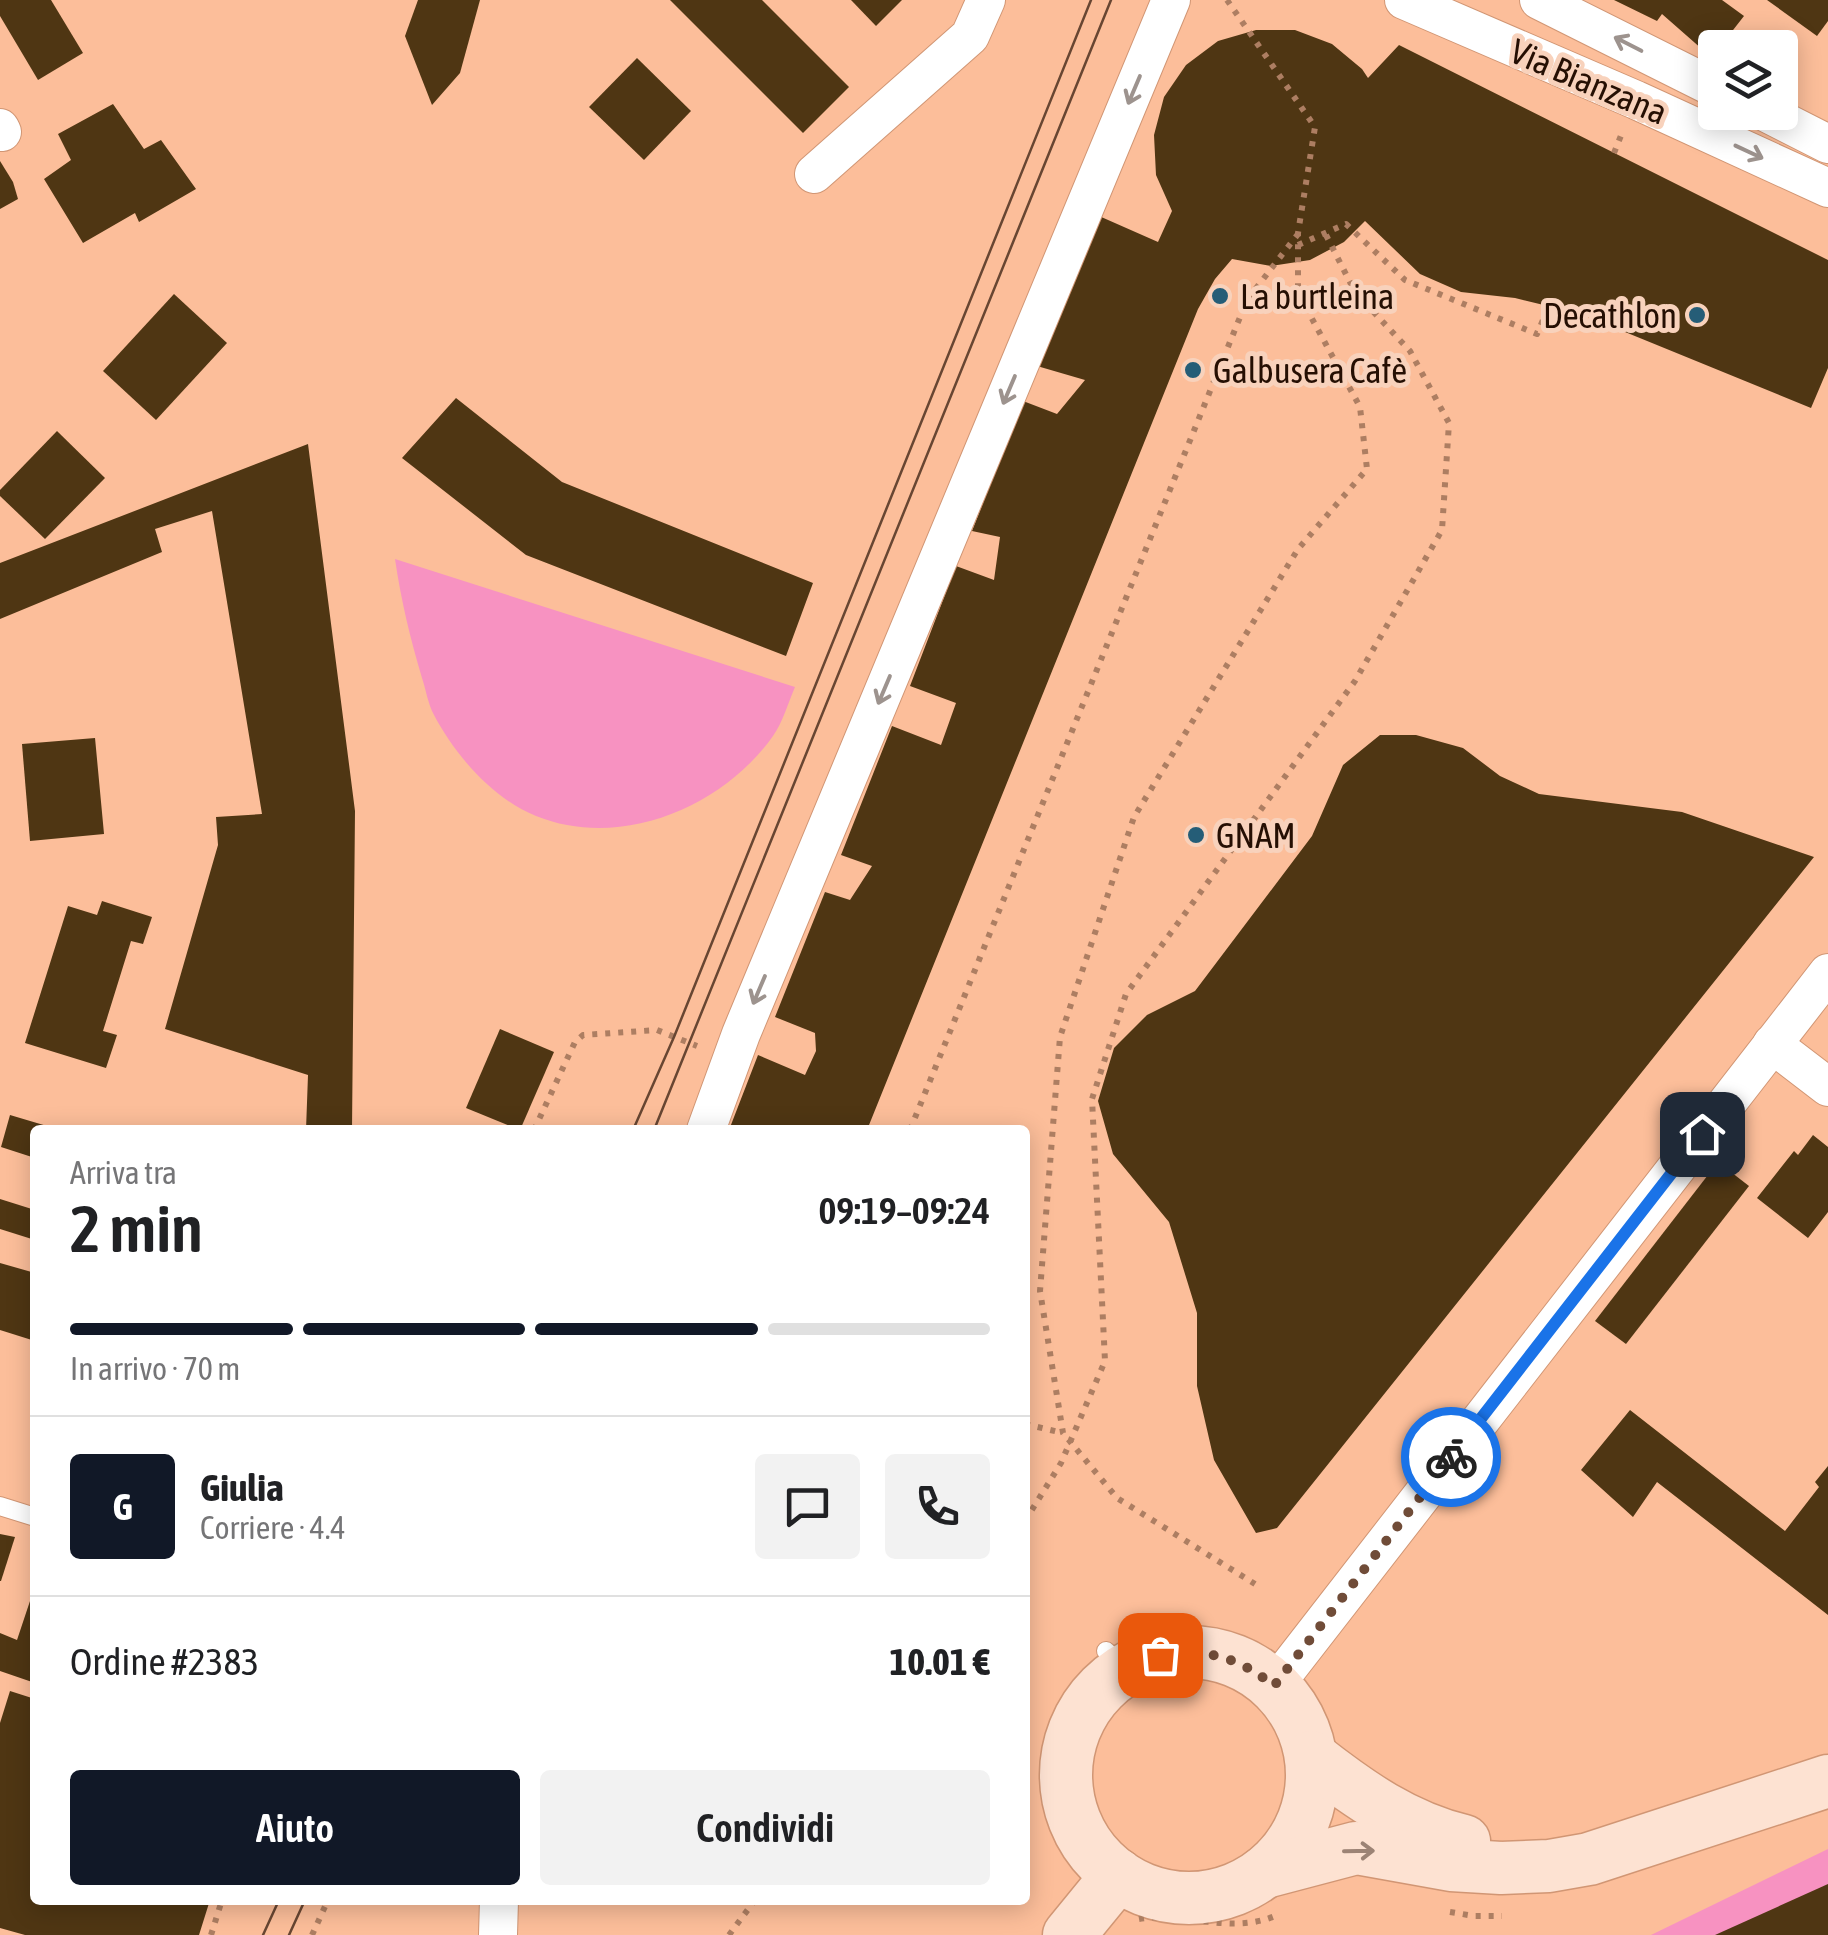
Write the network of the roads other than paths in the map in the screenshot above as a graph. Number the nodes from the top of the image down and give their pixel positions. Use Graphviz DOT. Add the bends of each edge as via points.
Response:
graph roads {
  1 [pos="986,0"];
  2 [pos="1171,0"];
  3 [pos="1404,0"];
  4 [pos="1540,0"];
  5 [pos="1698,79"];
  6 [pos="1798,129"];
  7 [pos="1828,144"];
  8 [pos="814,174"];
  9 [pos="1828,188"];
  10 [pos="1828,972"];
  11 [pos="1772,1044"];
  12 [pos="1828,1087"];
  13 [pos="708,1125"];
  14 [pos="0,1506"];
  15 [pos="30,1515"];
  16 [pos="1274,1686"];
  17 [pos="1311,1757"];
  18 [pos="1828,1781"];
  19 [pos="1589,1859"];
  20 [pos="1264,1872"];
  21 [pos="1118,1875"];
  22 [pos="499,1905"];
  23 [pos="498,1935"];
  24 [pos="1068,1935"];
  1 -- 8 [label="street" via="970,36"];
  2 -- 13 [label="street, one-way"];
  3 -- 9 [label="street, Via Bianzana, one-way"];
  5 -- 4 [label="street, Via Bianzana, one-way"];
  6 -- 7 [label="street"];
  10 -- 11 [label="street"];
  11 -- 12 [label="street"];
  11 -- 16 [label="street"];
  14 -- 15 [label="lane"];
  16 -- 17 [label="street" via="1297,1716"];
  16 -- 21 [label="street" via="1240,1663 1201,1652 1115,1660 1107,1683 1081,1715 1066,1773 1078,1829"];
  17 -- 19 [label="street" via="1376,1805 1454,1838"];
  17 -- 20 [label="street" via="1302,1824"];
  18 -- 19 [label="street"];
  20 -- 19 [label="street, one-way" via="1356,1848 1501,1868"];
  20 -- 21 [label="street" via="1203,1897 1154,1893"];
  21 -- 24 [label="street"];
  22 -- 23 [label="street"];
}
